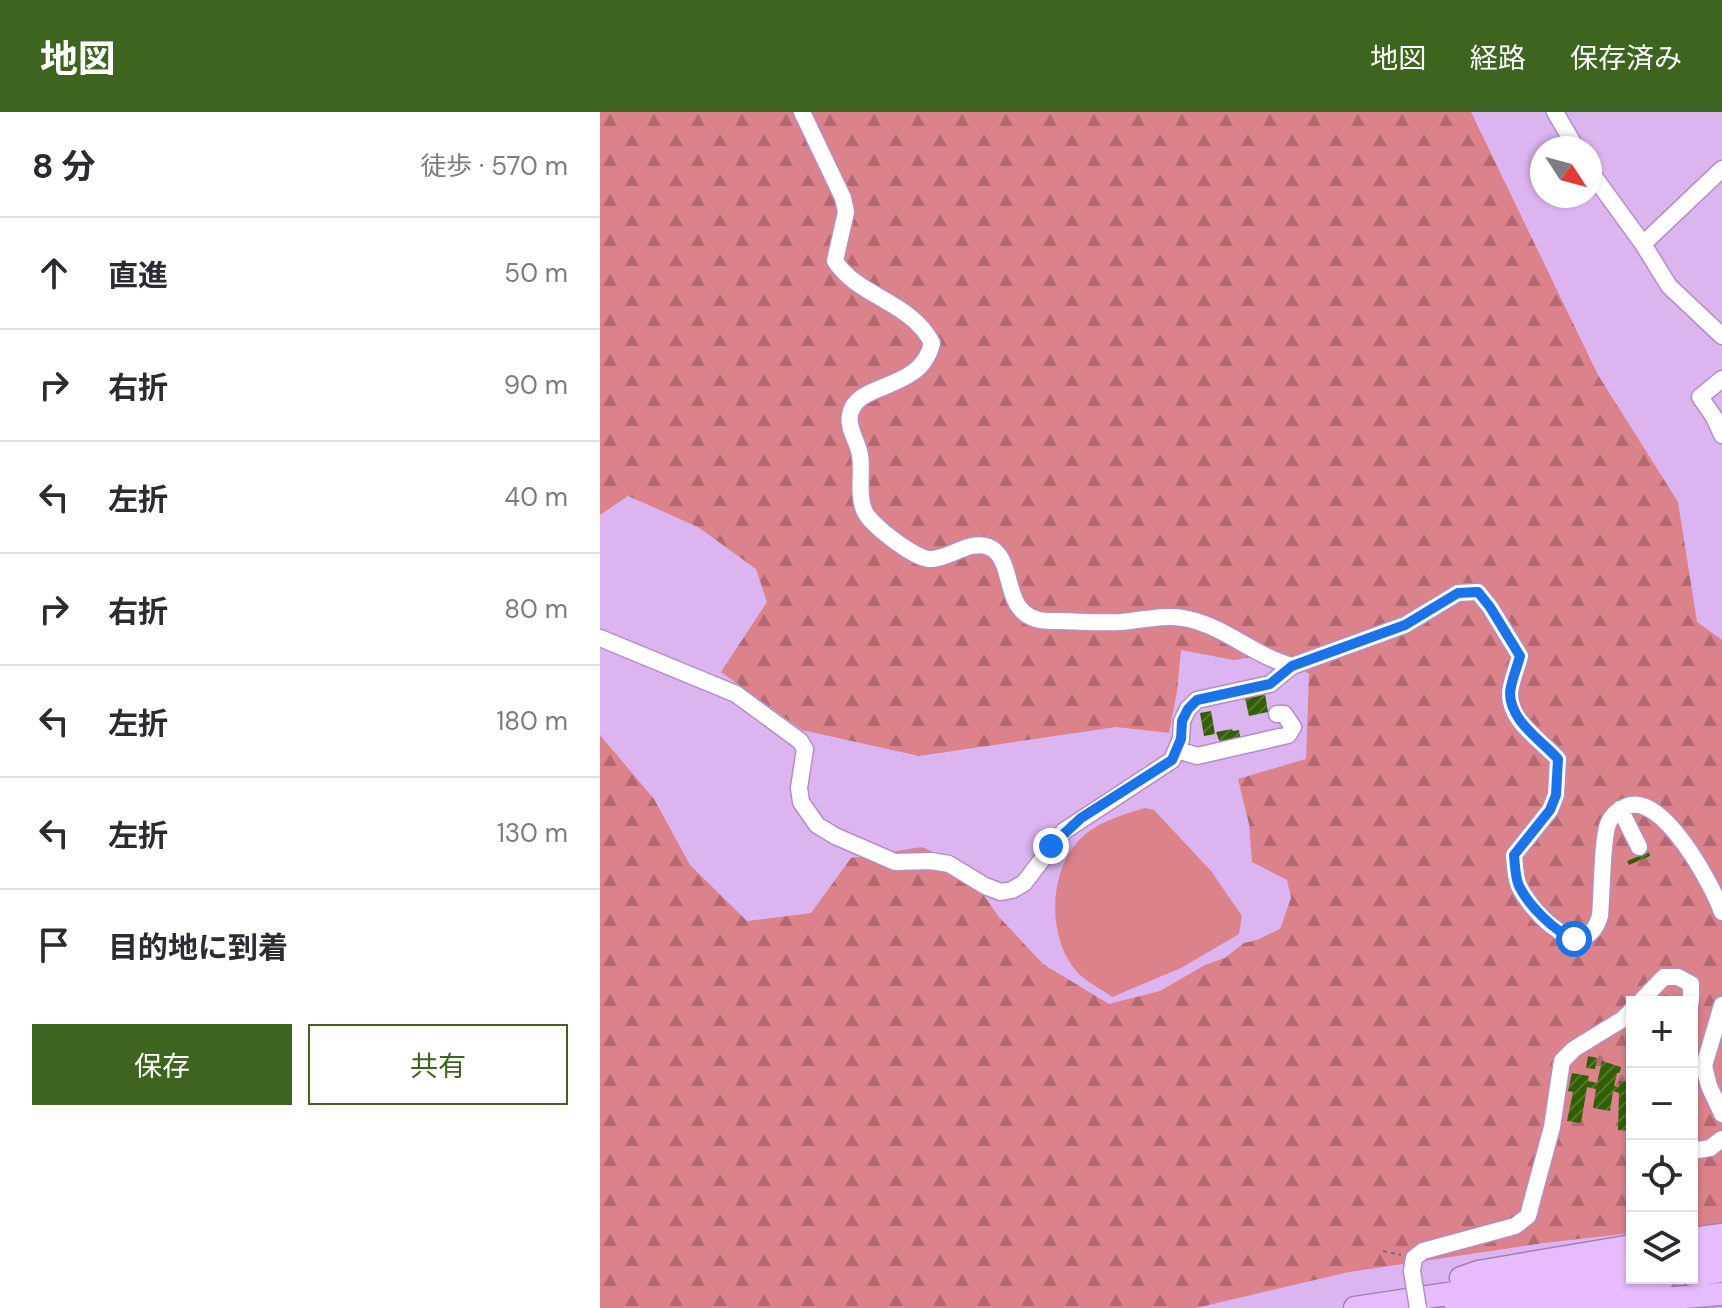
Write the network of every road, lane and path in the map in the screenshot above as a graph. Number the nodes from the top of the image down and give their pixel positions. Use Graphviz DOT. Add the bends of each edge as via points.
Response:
graph roads {
  1 [pos="802,112"];
  2 [pos="1555,112"];
  3 [pos="1569,136"];
  4 [pos="1722,169"];
  5 [pos="1602,188"];
  6 [pos="1643,244"];
  7 [pos="1722,336"];
  8 [pos="1722,379"];
  9 [pos="1722,435"];
  10 [pos="600,638"];
  11 [pos="1292,666"];
  12 [pos="1277,714"];
  13 [pos="1178,750"];
  14 [pos="1620,809"];
  15 [pos="1639,847"];
  16 [pos="1722,912"];
  17 [pos="1646,996"];
  18 [pos="1691,996"];
  19 [pos="1722,1005"];
  20 [pos="1626,1016"];
  21 [pos="1722,1114"];
  22 [pos="1722,1139"];
  23 [pos="1698,1150"];
  24 [pos="1722,1235"];
  25 [pos="1698,1238"];
  26 [pos="1626,1247"];
  27 [pos="1383,1251"];
  28 [pos="1722,1254"];
  29 [pos="1698,1257"];
  30 [pos="1410,1263"];
  31 [pos="1626,1267"];
  32 [pos="1722,1271"];
  33 [pos="1698,1274"];
  34 [pos="1626,1283"];
  35 [pos="1722,1294"];
  36 [pos="1391,1302"];
  37 [pos="1355,1308"];
  38 [pos="1418,1308"];
  39 [pos="1456,1308"];
  40 [pos="1550,1308"];
  1 -- 11 [label="street" via="843,198 846,212 835,261 843,275 914,319 932,343 924,364 913,374 852,408 849,419 860,452 861,496 868,517 916,555 929,559 973,546 996,552 1015,602 1037,620 1186,618"];
  2 -- 3 [label="street"];
  4 -- 6 [label="street"];
  5 -- 6 [label="street"];
  6 -- 7 [label="street" via="1669,286"];
  8 -- 9 [label="street" via="1700,397"];
  10 -- 13 [label="street" via="736,694 800,741 805,749 801,802 817,825 895,862 949,864 1001,892 1024,883 1051,846 1081,818 1156,772"];
  11 -- 13 [label="street" via="1270,684 1197,700 1182,721"];
  11 -- 14 [label="street" via="1405,625 1458,593 1478,592 1520,656 1511,706 1558,759 1550,810 1514,855 1520,887 1563,935 1586,937 1596,928 1607,825"];
  12 -- 13 [label="street" via="1289,718 1293,727 1288,735 1197,756"];
  14 -- 15 [label="street"];
  14 -- 16 [label="street" via="1645,805 1663,817 1699,864"];
  17 -- 18 [label="street" via="1664,977 1691,984"];
  19 -- 21 [label="street" via="1704,1066"];
  20 -- 30 [label="street" via="1562,1061 1552,1127 1528,1216 1515,1226 1423,1251"];
  22 -- 23 [label="street"];
  24 -- 25 [label="highway"];
  26 -- 36 [label="highway" via="1478,1272"];
  27 -- 30 [label="path"];
  28 -- 29 [label="highway"];
  30 -- 38 [label="street, bridge"];
  31 -- 36 [label="highway"];
  32 -- 33 [label="highway"];
  34 -- 39 [label="highway"];
  35 -- 40 [label="highway"];
  36 -- 37 [label="highway"];
}
